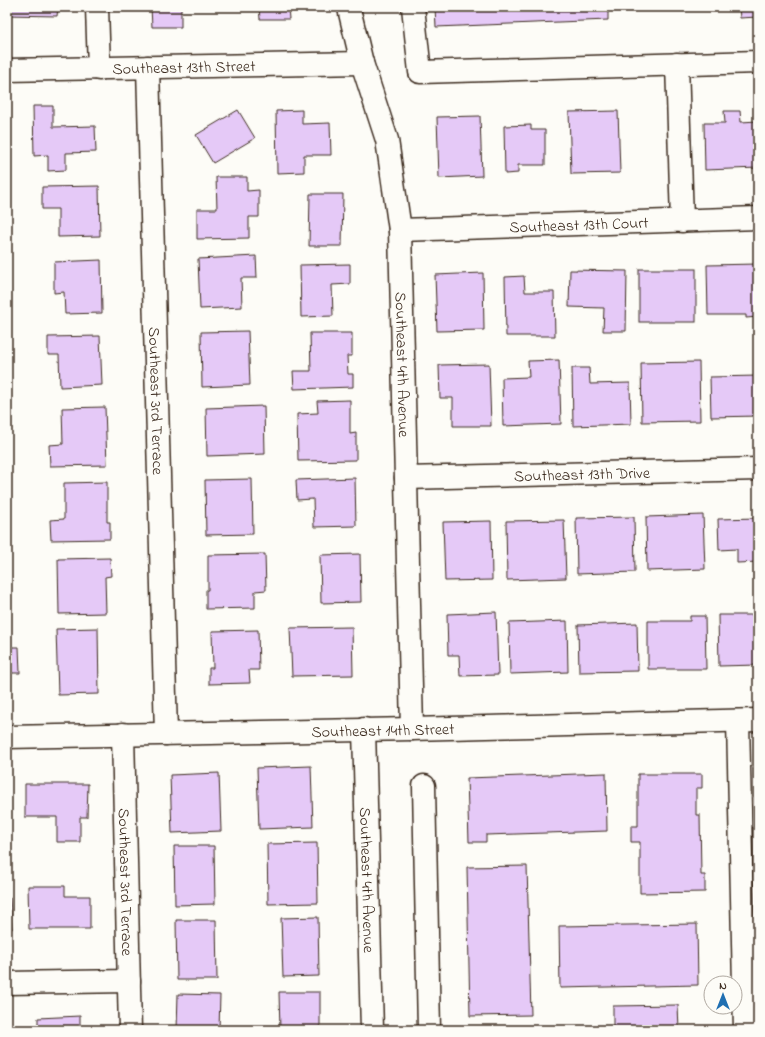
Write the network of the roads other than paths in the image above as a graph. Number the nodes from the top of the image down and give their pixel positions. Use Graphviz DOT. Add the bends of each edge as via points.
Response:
graph roads {
  1 [pos="97,7"];
  2 [pos="349,7"];
  3 [pos="413,7"];
  4 [pos="758,62"];
  5 [pos="362,63"];
  6 [pos="677,64"];
  7 [pos="99,68"];
  8 [pos="148,68"];
  9 [pos="7,70"];
  10 [pos="758,218"];
  11 [pos="682,221"];
  12 [pos="400,230"];
  13 [pos="758,469"];
  14 [pos="406,478"];
  15 [pos="748,721"];
  16 [pos="412,729"];
  17 [pos="364,730"];
  18 [pos="124,734"];
  19 [pos="166,734"];
  20 [pos="7,737"];
  21 [pos="424,786"];
  22 [pos="129,981"];
  23 [pos="7,984"];
  24 [pos="130,1030"];
  25 [pos="372,1030"];
  26 [pos="429,1030"];
  27 [pos="745,1030"];
  1 -- 7 [label="street"];
  2 -- 5 [label="street, Southeast 4th Avenue"];
  3 -- 6 [label="street" via="420,72"];
  4 -- 6 [label="street"];
  5 -- 8 [label="street, Southeast 13th Street"];
  5 -- 12 [label="street, Southeast 4th Avenue" via="387,140"];
  6 -- 11 [label="street"];
  7 -- 8 [label="street, Southeast 13th Street"];
  7 -- 9 [label="street, Southeast 13th Street"];
  8 -- 19 [label="street, Southeast 3rd Terrace"];
  10 -- 11 [label="street, Southeast 13th Court"];
  11 -- 12 [label="street, Southeast 13th Court"];
  12 -- 14 [label="street, Southeast 4th Avenue"];
  13 -- 14 [label="street, Southeast 13th Drive"];
  14 -- 16 [label="street, Southeast 4th Avenue"];
  15 -- 16 [label="street, Southeast 14th Street"];
  15 -- 27 [label="street"];
  16 -- 17 [label="street, Southeast 14th Street"];
  17 -- 19 [label="street, Southeast 14th Street"];
  17 -- 25 [label="street, Southeast 4th Avenue"];
  18 -- 19 [label="street, Southeast 14th Street"];
  18 -- 20 [label="street, Southeast 14th Street"];
  18 -- 22 [label="street, Southeast 3rd Terrace"];
  21 -- 26 [label="street"];
  22 -- 23 [label="street"];
  22 -- 24 [label="street, Southeast 3rd Terrace"];
}
